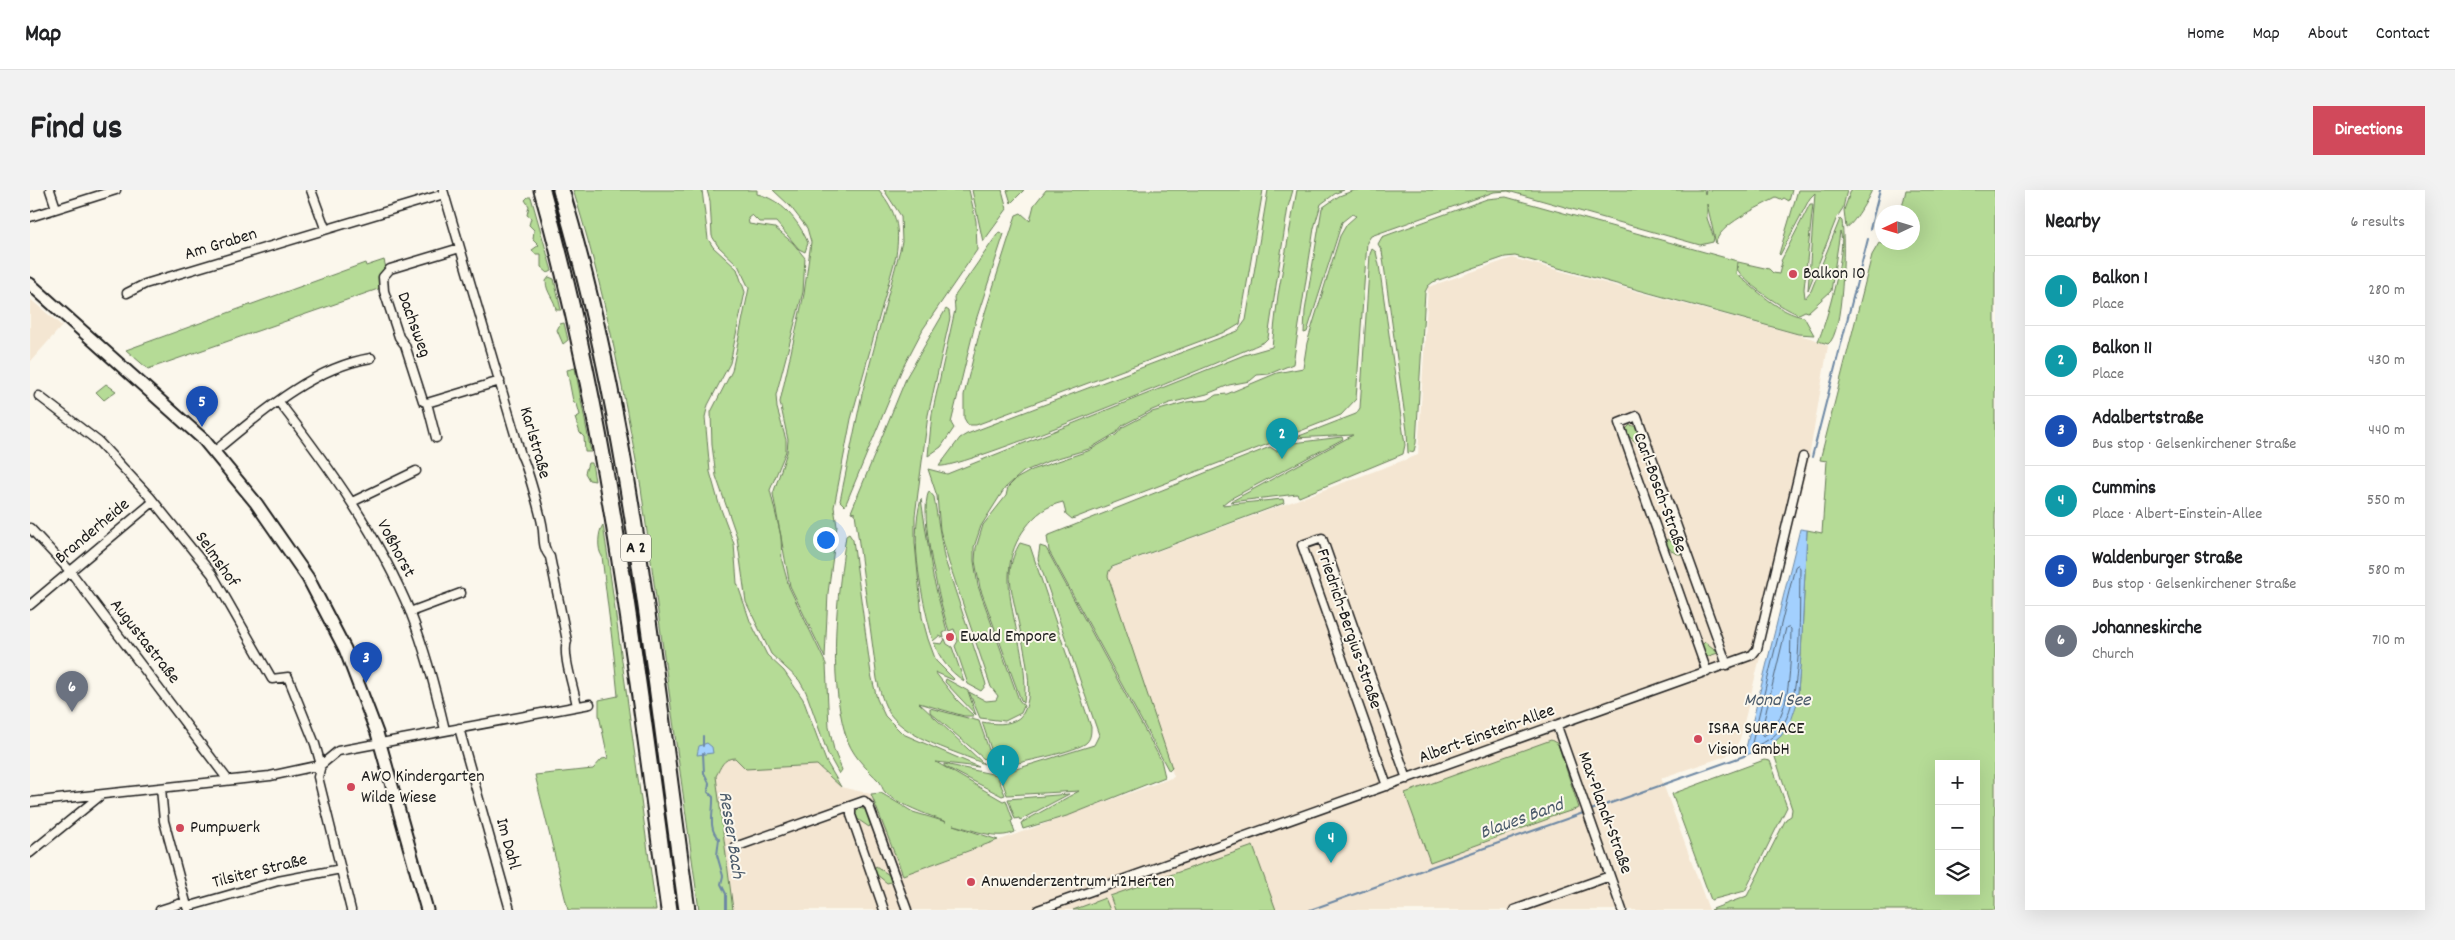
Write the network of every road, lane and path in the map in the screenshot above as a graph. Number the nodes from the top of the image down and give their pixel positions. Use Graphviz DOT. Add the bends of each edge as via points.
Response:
graph roads {
  1 [pos="50,190"];
  2 [pos="116,190"];
  3 [pos="311,190"];
  4 [pos="542,190"];
  5 [pos="561,190"];
  6 [pos="444,192"];
  7 [pos="56,208"];
  8 [pos="30,217"];
  9 [pos="325,228"];
  10 [pos="460,248"];
  11 [pos="30,284"];
  12 [pos="127,293"];
  13 [pos="371,358"];
  14 [pos="500,381"];
  15 [pos="39,396"];
  16 [pos="279,402"];
  17 [pos="427,403"];
  18 [pos="436,438"];
  19 [pos="215,451"];
  20 [pos="1803,457"];
  21 [pos="416,471"];
  22 [pos="153,502"];
  23 [pos="352,502"];
  24 [pos="30,528"];
  25 [pos="70,571"];
  26 [pos="460,593"];
  27 [pos="30,605"];
  28 [pos="410,612"];
  29 [pos="1727,666"];
  30 [pos="1707,672"];
  31 [pos="590,704"];
  32 [pos="577,706"];
  33 [pos="1557,726"];
  34 [pos="459,728"];
  35 [pos="445,730"];
  36 [pos="380,744"];
  37 [pos="321,765"];
  38 [pos="1407,779"];
  39 [pos="228,780"];
  40 [pos="1387,786"];
  41 [pos="161,788"];
  42 [pos="100,795"];
  43 [pos="30,802"];
  44 [pos="851,806"];
  45 [pos="735,847"];
  46 [pos="30,853"];
  47 [pos="341,869"];
  48 [pos="1610,876"];
  49 [pos="186,906"];
  50 [pos="160,910"];
  51 [pos="351,910"];
  52 [pos="427,910"];
  53 [pos="510,910"];
  54 [pos="669,910"];
  55 [pos="687,910"];
  56 [pos="884,910"];
  57 [pos="906,910"];
  58 [pos="1038,910"];
  59 [pos="1514,910"];
  60 [pos="1622,910"];
  1 -- 7 [label="street"];
  2 -- 7 [label="street"];
  3 -- 9 [label="street"];
  4 -- 54 [label="highway, A 2" via="596,416"];
  5 -- 55 [label="highway, A 2" via="602,351 622,457"];
  6 -- 9 [label="street, Am Graben"];
  6 -- 10 [label="street, Karlstraße"];
  7 -- 8 [label="street"];
  9 -- 12 [label="street, Am Graben" via="145,284"];
  10 -- 14 [label="street, Karlstraße"];
  10 -- 17 [label="street, Dachsweg" via="399,265 387,271 383,278 398,338 405,345 423,401"];
  11 -- 19 [label="main road"];
  13 -- 16 [label="street" via="307,381"];
  14 -- 17 [label="street"];
  14 -- 32 [label="street, Karlstraße" via="521,455 530,474 544,550 550,557"];
  15 -- 22 [label="street, Selmshof" via="99,442"];
  16 -- 19 [label="street"];
  16 -- 23 [label="street, Voßhorst"];
  17 -- 18 [label="street, Dachsweg"];
  19 -- 36 [label="main road" via="283,539 308,578 344,649"];
  20 -- 29 [label="street, Albert-Einstein-Allee" via="1756,649 1752,655"];
  21 -- 23 [label="street"];
  22 -- 25 [label="street, Branderheide"];
  22 -- 37 [label="street, Selmshof" via="212,574 272,679 288,677"];
  23 -- 28 [label="street, Voßhorst"];
  24 -- 25 [label="street, Augustastraße"];
  25 -- 27 [label="street, Branderheide"];
  25 -- 39 [label="street, Augustastraße"];
  26 -- 28 [label="street"];
  28 -- 35 [label="street, Voßhorst" via="434,684"];
  29 -- 30 [label="street, Albert-Einstein-Allee"];
  29 -- 30 [label="street, Carl-Bosch-Straße" via="1637,416 1618,423"];
  30 -- 33 [label="street, Albert-Einstein-Allee"];
  31 -- 32 [label="street"];
  32 -- 34 [label="street"];
  33 -- 38 [label="street, Albert-Einstein-Allee"];
  33 -- 48 [label="street, Max-Planck-Straße"];
  34 -- 35 [label="street"];
  34 -- 53 [label="street, Im Dahl"];
  35 -- 36 [label="street"];
  36 -- 37 [label="street" via="338,751"];
  36 -- 52 [label="main road"];
  37 -- 39 [label="street" via="270,776"];
  37 -- 47 [label="street" via="318,777"];
  38 -- 40 [label="street, Albert-Einstein-Allee"];
  38 -- 40 [label="street, Friedrich-Bergius-Straße" via="1322,538 1311,540 1302,545"];
  39 -- 41 [label="street"];
  40 -- 58 [label="street, Albert-Einstein-Allee"];
  41 -- 42 [label="street"];
  41 -- 49 [label="street" via="164,821"];
  42 -- 43 [label="street"];
  42 -- 46 [label="street"];
  44 -- 45 [label="street"];
  44 -- 56 [label="street" via="851,815"];
  44 -- 57 [label="street" via="864,802 869,806"];
  47 -- 49 [label="street, Tilsiter Straße" via="278,881"];
  47 -- 51 [label="street"];
  48 -- 59 [label="street"];
  48 -- 60 [label="street, Max-Planck-Straße"];
  49 -- 50 [label="street, Tilsiter Straße"];
}
